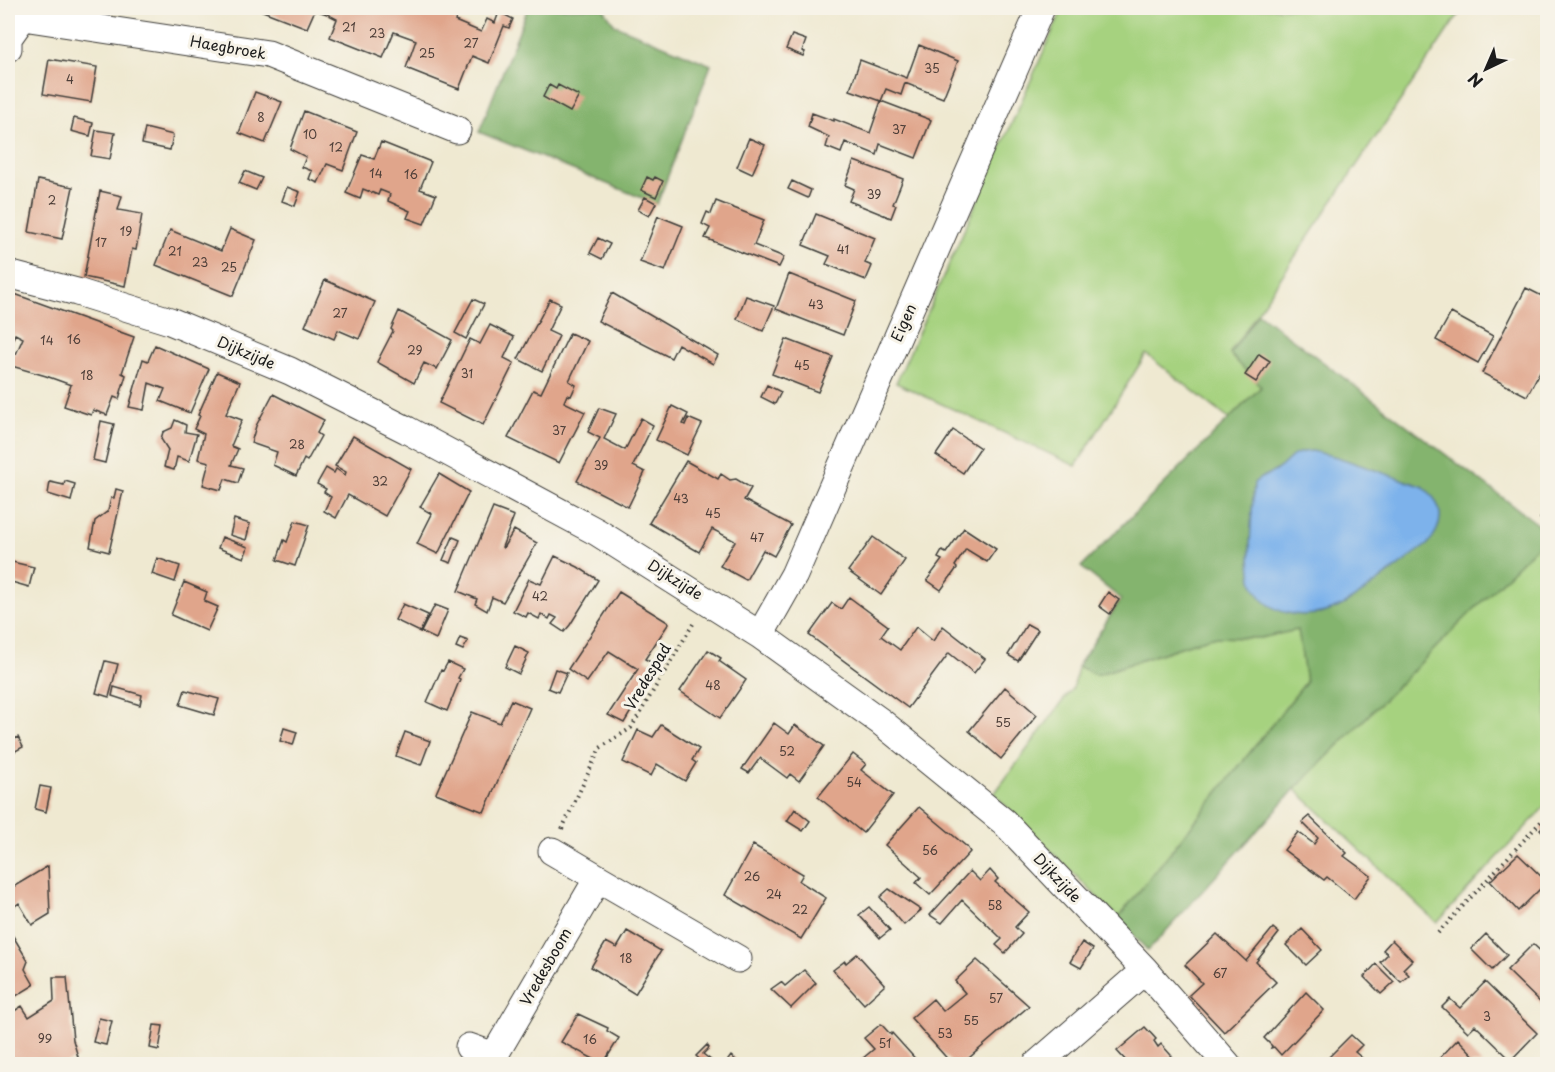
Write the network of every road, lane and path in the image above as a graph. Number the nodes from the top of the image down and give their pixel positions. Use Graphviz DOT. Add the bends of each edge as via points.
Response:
graph roads {
  1 [pos="1041,8"];
  2 [pos="8,48"];
  3 [pos="457,130"];
  4 [pos="8,273"];
  5 [pos="1540,517"];
  6 [pos="1548,522"];
  7 [pos="707,600"];
  8 [pos="760,635"];
  9 [pos="1548,814"];
  10 [pos="552,851"];
  11 [pos="598,878"];
  12 [pos="1438,933"];
  13 [pos="738,959"];
  14 [pos="1144,970"];
  15 [pos="485,1056"];
  16 [pos="1037,1065"];
  17 [pos="1227,1065"];
  1 -- 8 [label="street, Eigen" via="794,575"];
  2 -- 3 [label="street, Haegbroek" via="8,38 23,17 268,54"];
  4 -- 7 [label="street, Dijkzijde" via="170,321 290,371 597,532"];
  5 -- 6 [label="path"];
  7 -- 8 [label="street, Dijkzijde"];
  7 -- 10 [label="path, Vredespad" via="632,728 600,748"];
  8 -- 14 [label="street, Dijkzijde" via="881,722 1004,822"];
  9 -- 12 [label="path"];
  10 -- 11 [label="street"];
  11 -- 13 [label="street"];
  11 -- 15 [label="street, Vredesboom"];
  14 -- 16 [label="street"];
  14 -- 17 [label="street, Dijkzijde"];
}
